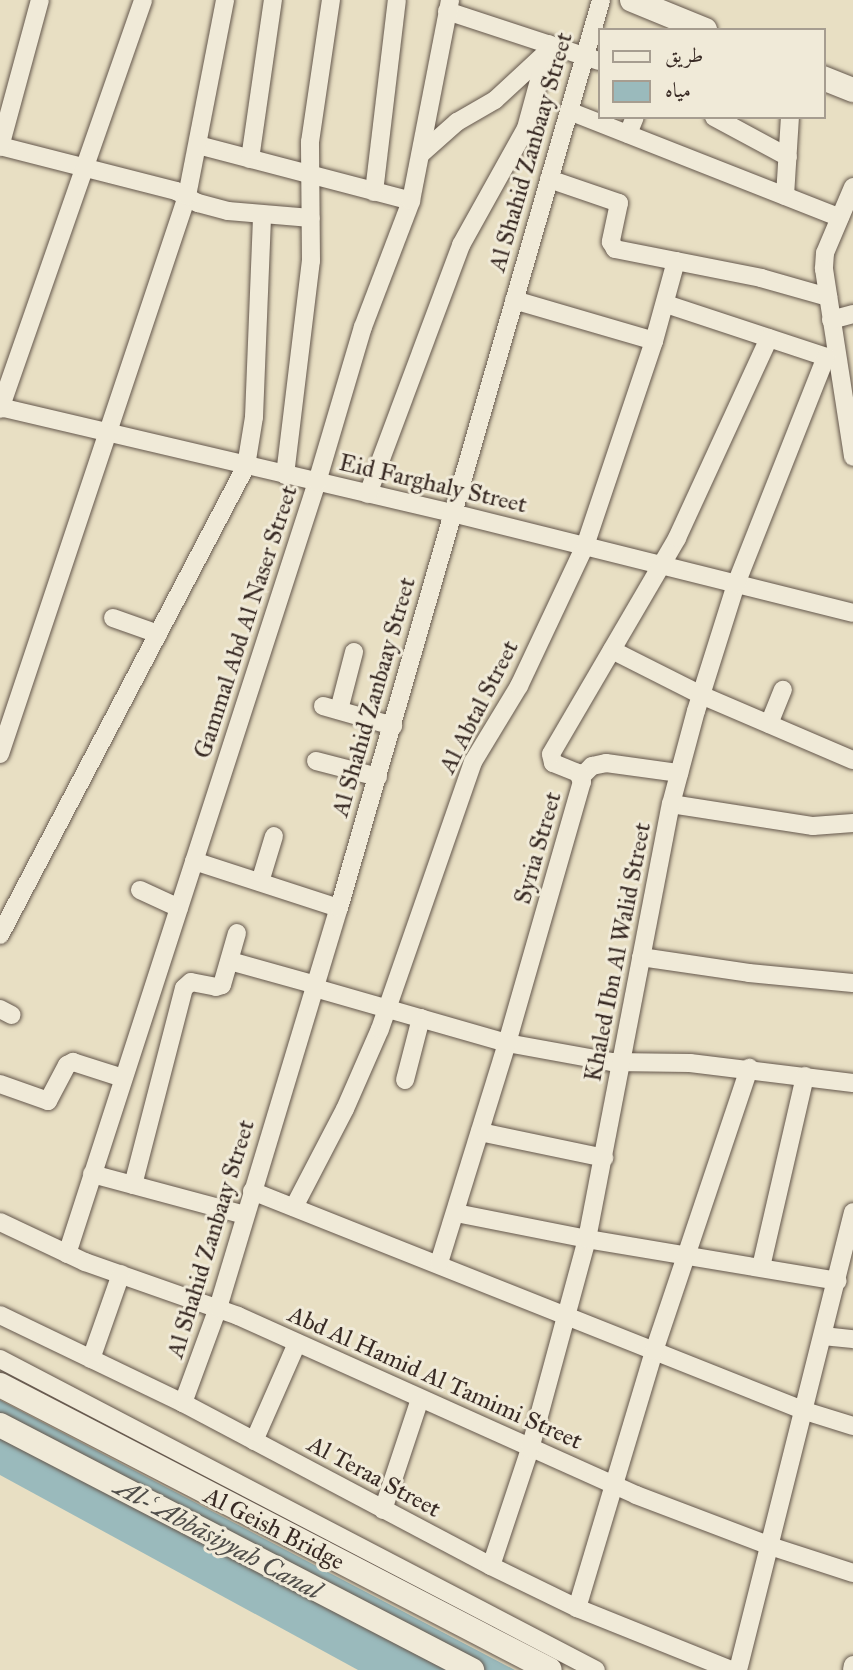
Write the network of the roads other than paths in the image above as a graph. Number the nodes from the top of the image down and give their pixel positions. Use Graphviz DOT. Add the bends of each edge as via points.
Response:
graph roads {
  1 [pos="40,0"];
  2 [pos="143,0"];
  3 [pos="225,0"];
  4 [pos="273,0"];
  5 [pos="331,0"];
  6 [pos="397,0"];
  7 [pos="601,0"];
  8 [pos="632,0"];
  9 [pos="448,5"];
  10 [pos="669,15"];
  11 [pos="700,28"];
  12 [pos="548,49"];
  13 [pos="592,58"];
  14 [pos="8,74"];
  15 [pos="825,79"];
  16 [pos="853,90"];
  17 [pos="569,111"];
  18 [pos="598,118"];
  19 [pos="604,119"];
  20 [pos="718,119"];
  21 [pos="790,119"];
  22 [pos="631,125"];
  23 [pos="198,145"];
  24 [pos="0,146"];
  25 [pos="422,153"];
  26 [pos="788,157"];
  27 [pos="250,159"];
  28 [pos="85,168"];
  29 [pos="310,175"];
  30 [pos="549,179"];
  31 [pos="853,187"];
  32 [pos="374,192"];
  33 [pos="187,197"];
  34 [pos="785,197"];
  35 [pos="411,201"];
  36 [pos="262,216"];
  37 [pos="312,218"];
  38 [pos="840,218"];
  39 [pos="676,261"];
  40 [pos="828,297"];
  41 [pos="514,300"];
  42 [pos="666,304"];
  43 [pos="853,314"];
  44 [pos="831,320"];
  45 [pos="769,338"];
  46 [pos="654,341"];
  47 [pos="832,359"];
  48 [pos="0,408"];
  49 [pos="108,434"];
  50 [pos="853,457"];
  51 [pos="246,466"];
  52 [pos="285,475"];
  53 [pos="317,482"];
  54 [pos="368,494"];
  55 [pos="452,513"];
  56 [pos="585,546"];
  57 [pos="662,565"];
  58 [pos="736,584"];
  59 [pos="853,613"];
  60 [pos="113,618"];
  61 [pos="158,634"];
  62 [pos="612,650"];
  63 [pos="354,652"];
  64 [pos="783,690"];
  65 [pos="701,695"];
  66 [pos="769,724"];
  67 [pos="393,726"];
  68 [pos="0,754"];
  69 [pos="853,760"];
  70 [pos="316,761"];
  71 [pos="680,773"];
  72 [pos="378,777"];
  73 [pos="582,777"];
  74 [pos="671,804"];
  75 [pos="853,823"];
  76 [pos="274,835"];
  77 [pos="194,861"];
  78 [pos="260,882"];
  79 [pos="140,890"];
  80 [pos="179,908"];
  81 [pos="339,908"];
  82 [pos="2,929"];
  83 [pos="237,933"];
  84 [pos="641,957"];
  85 [pos="230,961"];
  86 [pos="853,983"];
  87 [pos="316,987"];
  88 [pos="388,1008"];
  89 [pos="421,1018"];
  90 [pos="507,1043"];
  91 [pos="623,1063"];
  92 [pos="749,1068"];
  93 [pos="805,1076"];
  94 [pos="123,1078"];
  95 [pos="405,1080"];
  96 [pos="853,1083"];
  97 [pos="0,1084"];
  98 [pos="480,1132"];
  99 [pos="604,1158"];
  100 [pos="93,1174"];
  101 [pos="132,1185"];
  102 [pos="252,1191"];
  103 [pos="294,1207"];
  104 [pos="853,1212"];
  105 [pos="456,1213"];
  106 [pos="245,1216"];
  107 [pos="0,1223"];
  108 [pos="587,1239"];
  109 [pos="67,1254"];
  110 [pos="688,1254"];
  111 [pos="439,1263"];
  112 [pos="761,1267"];
  113 [pos="121,1274"];
  114 [pos="837,1281"];
  115 [pos="218,1308"];
  116 [pos="0,1315"];
  117 [pos="567,1315"];
  118 [pos="823,1336"];
  119 [pos="853,1339"];
  120 [pos="297,1343"];
  121 [pos="654,1351"];
  122 [pos="0,1359"];
  123 [pos="91,1359"];
  124 [pos="0,1385"];
  125 [pos="420,1399"];
  126 [pos="183,1403"];
  127 [pos="805,1411"];
  128 [pos="0,1425"];
  129 [pos="853,1426"];
  130 [pos="254,1441"];
  131 [pos="530,1449"];
  132 [pos="615,1486"];
  133 [pos="383,1510"];
  134 [pos="770,1546"];
  135 [pos="491,1566"];
  136 [pos="853,1573"];
  137 [pos="577,1608"];
  138 [pos="853,1665"];
  139 [pos="472,1670"];
  140 [pos="550,1670"];
  141 [pos="596,1670"];
  142 [pos="731,1670"];
  143 [pos="738,1670"];
  144 [pos="852,1670"];
  1 -- 14 [label="street"];
  2 -- 28 [label="street"];
  3 -- 23 [label="street"];
  4 -- 27 [label="street"];
  5 -- 29 [label="street"];
  6 -- 32 [label="street"];
  7 -- 13 [label="street, Al Shahid Zanbaay Street"];
  8 -- 10 [label="main road"];
  9 -- 12 [label="street"];
  9 -- 25 [label="street, Gammal Abd Al Naser Street"];
  10 -- 11 [label="main road"];
  12 -- 13 [label="street"];
  12 -- 25 [label="street" via="495,100 457,122"];
  12 -- 54 [label="street" via="526,128 461,246"];
  13 -- 17 [label="street, Al Shahid Zanbaay Street"];
  14 -- 24 [label="street"];
  15 -- 16 [label="main road"];
  17 -- 18 [label="street"];
  17 -- 30 [label="street, Al Shahid Zanbaay Street"];
  19 -- 22 [label="street"];
  20 -- 26 [label="street"];
  21 -- 26 [label="street"];
  22 -- 34 [label="street"];
  23 -- 27 [label="street"];
  23 -- 33 [label="street"];
  24 -- 28 [label="street"];
  25 -- 35 [label="street, Gammal Abd Al Naser Street"];
  26 -- 34 [label="street"];
  27 -- 29 [label="street"];
  28 -- 33 [label="street"];
  28 -- 48 [label="street"];
  29 -- 32 [label="street"];
  29 -- 37 [label="street"];
  30 -- 39 [label="street" via="619,203 611,242 615,249"];
  30 -- 41 [label="street, Al Shahid Zanbaay Street"];
  31 -- 38 [label="street"];
  32 -- 35 [label="street"];
  33 -- 36 [label="street" via="204,205"];
  33 -- 49 [label="street"];
  34 -- 38 [label="street"];
  35 -- 53 [label="street, Gammal Abd Al Naser Street" via="363,327"];
  36 -- 37 [label="street"];
  36 -- 51 [label="street" via="254,417"];
  37 -- 52 [label="street" via="304,338"];
  38 -- 40 [label="street" via="824,261"];
  39 -- 40 [label="street"];
  39 -- 42 [label="street, Al Abtal Street"];
  40 -- 44 [label="street"];
  41 -- 46 [label="street"];
  41 -- 55 [label="street, Al Shahid Zanbaay Street"];
  42 -- 45 [label="street"];
  42 -- 46 [label="street, Al Abtal Street"];
  43 -- 44 [label="street"];
  44 -- 47 [label="street"];
  45 -- 47 [label="street"];
  45 -- 57 [label="street, Syria Street"];
  46 -- 56 [label="street, Al Abtal Street"];
  47 -- 50 [label="street"];
  47 -- 58 [label="street, Khaled Ibn Al Walid Street"];
  48 -- 49 [label="street, Eid Farghaly Street"];
  49 -- 51 [label="street, Eid Farghaly Street"];
  49 -- 68 [label="street"];
  51 -- 52 [label="street, Eid Farghaly Street"];
  51 -- 61 [label="street"];
  52 -- 53 [label="street, Eid Farghaly Street"];
  53 -- 54 [label="street, Eid Farghaly Street"];
  53 -- 77 [label="street, Gammal Abd Al Naser Street"];
  54 -- 55 [label="street, Eid Farghaly Street"];
  55 -- 56 [label="street, Eid Farghaly Street"];
  55 -- 67 [label="street, Al Shahid Zanbaay Street"];
  56 -- 57 [label="street, Eid Farghaly Street"];
  56 -- 88 [label="street, Al Abtal Street" via="519,686 473,762"];
  57 -- 58 [label="street, Eid Farghaly Street"];
  57 -- 62 [label="street, Syria Street"];
  58 -- 59 [label="street, Eid Farghaly Street"];
  58 -- 65 [label="street, Khaled Ibn Al Walid Street"];
  60 -- 61 [label="street"];
  61 -- 82 [label="street"];
  62 -- 65 [label="street"];
  62 -- 73 [label="street, Syria Street" via="550,757"];
  63 -- 67 [label="street" via="331,708"];
  64 -- 66 [label="street"];
  65 -- 66 [label="street"];
  65 -- 71 [label="street, Khaled Ibn Al Walid Street"];
  66 -- 69 [label="street"];
  67 -- 72 [label="street, Al Shahid Zanbaay Street"];
  70 -- 72 [label="street"];
  71 -- 73 [label="street" via="606,763 592,766"];
  71 -- 74 [label="street, Khaled Ibn Al Walid Street"];
  72 -- 81 [label="street, Al Shahid Zanbaay Street"];
  73 -- 90 [label="street, Syria Street"];
  74 -- 75 [label="street" via="813,826"];
  74 -- 84 [label="street, Khaled Ibn Al Walid Street"];
  76 -- 78 [label="street"];
  77 -- 78 [label="street"];
  77 -- 80 [label="street, Gammal Abd Al Naser Street"];
  78 -- 81 [label="street"];
  79 -- 80 [label="street"];
  80 -- 94 [label="street, Gammal Abd Al Naser Street"];
  81 -- 87 [label="street, Al Shahid Zanbaay Street"];
  83 -- 85 [label="street"];
  84 -- 86 [label="street" via="749,974"];
  84 -- 91 [label="street, Khaled Ibn Al Walid Street"];
  85 -- 87 [label="street"];
  85 -- 101 [label="street" via="220,987 191,982 184,988"];
  87 -- 88 [label="street"];
  87 -- 102 [label="street, Al Shahid Zanbaay Street"];
  88 -- 89 [label="street"];
  88 -- 103 [label="street, Al Abtal Street" via="345,1108"];
  89 -- 90 [label="street"];
  89 -- 95 [label="street"];
  90 -- 91 [label="street"];
  90 -- 98 [label="street, Syria Street"];
  91 -- 92 [label="street"];
  91 -- 99 [label="street, Khaled Ibn Al Walid Street"];
  92 -- 93 [label="street"];
  92 -- 110 [label="street"];
  93 -- 96 [label="street"];
  93 -- 112 [label="street"];
  94 -- 97 [label="street" via="73,1062 48,1101"];
  94 -- 100 [label="street, Gammal Abd Al Naser Street"];
  98 -- 99 [label="street"];
  98 -- 105 [label="street, Syria Street"];
  99 -- 108 [label="street, Khaled Ibn Al Walid Street"];
  100 -- 101 [label="street"];
  100 -- 109 [label="street, Gammal Abd Al Naser Street"];
  101 -- 106 [label="street"];
  102 -- 103 [label="street"];
  102 -- 106 [label="street, Al Shahid Zanbaay Street"];
  103 -- 111 [label="street"];
  104 -- 114 [label="street"];
  105 -- 108 [label="street"];
  105 -- 111 [label="street, Syria Street"];
  106 -- 115 [label="street, Al Shahid Zanbaay Street"];
  107 -- 109 [label="street, Abd Al Hamid Al Tamimi Street"];
  108 -- 110 [label="street"];
  108 -- 117 [label="street, Khaled Ibn Al Walid Street"];
  109 -- 113 [label="street, Abd Al Hamid Al Tamimi Street"];
  110 -- 112 [label="street"];
  110 -- 121 [label="street"];
  111 -- 117 [label="street"];
  112 -- 114 [label="street"];
  113 -- 115 [label="street, Abd Al Hamid Al Tamimi Street"];
  113 -- 123 [label="street"];
  114 -- 118 [label="street"];
  115 -- 120 [label="street, Abd Al Hamid Al Tamimi Street"];
  115 -- 126 [label="street, Al Shahid Zanbaay Street"];
  116 -- 123 [label="street, Al Teraa Street"];
  117 -- 121 [label="street"];
  117 -- 131 [label="street, Khaled Ibn Al Walid Street"];
  118 -- 119 [label="street"];
  118 -- 127 [label="street"];
  120 -- 125 [label="street, Abd Al Hamid Al Tamimi Street"];
  120 -- 130 [label="street"];
  121 -- 127 [label="street"];
  121 -- 132 [label="street"];
  122 -- 141 [label="street"];
  123 -- 126 [label="street, Al Teraa Street"];
  124 -- 140 [label="main road, Al Geish Bridge"];
  125 -- 131 [label="street, Abd Al Hamid Al Tamimi Street"];
  125 -- 133 [label="street"];
  126 -- 130 [label="street, Al Teraa Street"];
  127 -- 129 [label="street"];
  127 -- 134 [label="street"];
  128 -- 139 [label="main road, Al Geish Bridge"];
  130 -- 133 [label="street, Al Teraa Street"];
  131 -- 132 [label="street, Abd Al Hamid Al Tamimi Street"];
  131 -- 135 [label="street, Khaled Ibn Al Walid Street"];
  132 -- 134 [label="street, Abd Al Hamid Al Tamimi Street"];
  132 -- 137 [label="street"];
  133 -- 135 [label="street, Al Teraa Street"];
  134 -- 136 [label="street, Abd Al Hamid Al Tamimi Street"];
  134 -- 143 [label="street"];
  135 -- 137 [label="street, Al Teraa Street"];
  137 -- 142 [label="street, Al Teraa Street"];
  138 -- 144 [label="street"];
}
